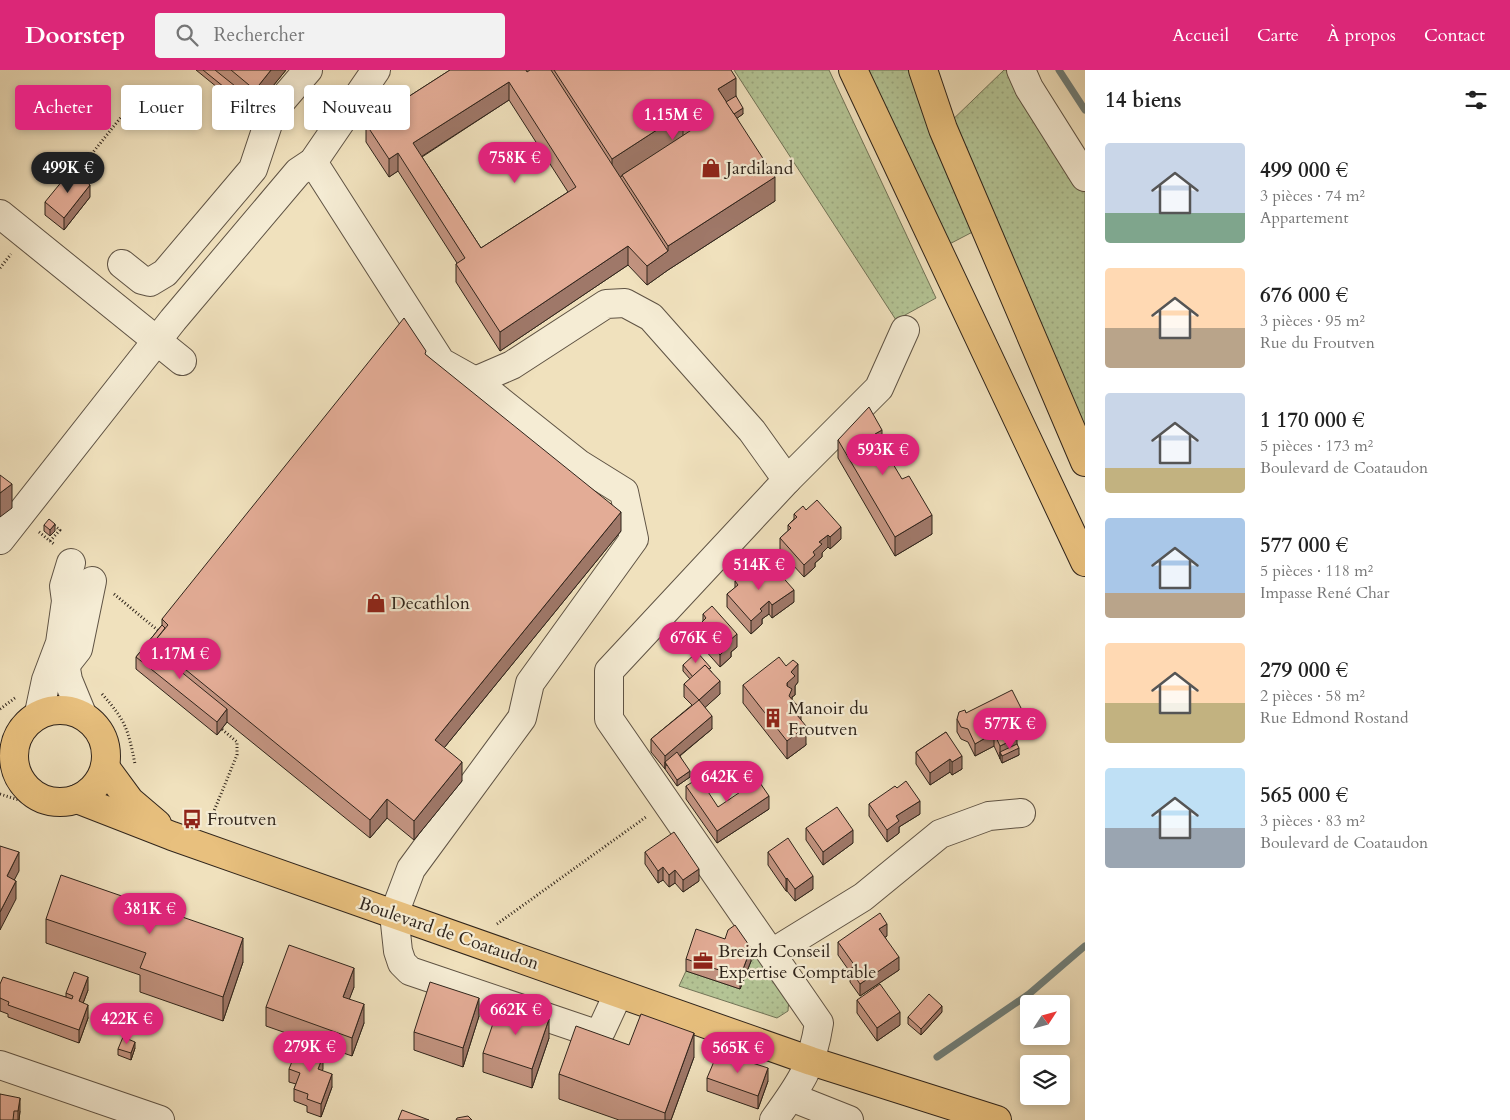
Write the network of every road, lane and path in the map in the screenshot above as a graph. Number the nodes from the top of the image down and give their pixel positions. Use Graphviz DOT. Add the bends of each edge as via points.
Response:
graph roads {
  1 [pos="308,70"];
  2 [pos="376,70"];
  3 [pos="853,70"];
  4 [pos="923,70"];
  5 [pos="1021,70"];
  6 [pos="121,117"];
  7 [pos="313,162"];
  8 [pos="1085,177"];
  9 [pos="68,183"];
  10 [pos="0,214"];
  11 [pos="26,236"];
  12 [pos="122,264"];
  13 [pos="0,268"];
  14 [pos="905,330"];
  15 [pos="158,341"];
  16 [pos="182,361"];
  17 [pos="476,381"];
  18 [pos="1085,462"];
  19 [pos="787,480"];
  20 [pos="48,520"];
  21 [pos="43,526"];
  22 [pos="0,540"];
  23 [pos="50,541"];
  24 [pos="1085,562"];
  25 [pos="84,572"];
  26 [pos="166,637"];
  27 [pos="63,654"];
  28 [pos="82,714"];
  29 [pos="214,723"];
  30 [pos="20,725"];
  31 [pos="105,767"];
  32 [pos="8,771"];
  33 [pos="77,799"];
  34 [pos="667,802"];
  35 [pos="1021,814"];
  36 [pos="172,836"];
  37 [pos="202,847"];
  38 [pos="394,914"];
  39 [pos="473,941"];
  40 [pos="772,953"];
  41 [pos="618,994"];
  42 [pos="810,1061"];
  43 [pos="0,1065"];
  44 [pos="791,1096"];
  45 [pos="160,1120"];
  46 [pos="774,1120"];
  47 [pos="849,1120"];
  48 [pos="941,1120"];
  49 [pos="997,1120"];
  1 -- 12 [label="street" via="272,112 253,169 166,273 150,282 142,280"];
  2 -- 7 [label="street"];
  3 -- 24 [label="main road"];
  4 -- 18 [label="main road" via="943,129"];
  5 -- 8 [label="street" via="1028,88"];
  6 -- 9 [label="path"];
  7 -- 15 [label="street" via="298,172"];
  7 -- 17 [label="street" via="441,362"];
  10 -- 11 [label="street"];
  11 -- 13 [label="path"];
  11 -- 15 [label="street"];
  14 -- 19 [label="street" via="879,388"];
  15 -- 16 [label="street"];
  15 -- 22 [label="street"];
  17 -- 19 [label="street" via="512,365 606,304 625,303 651,317 752,432"];
  17 -- 38 [label="street" via="579,464 624,492 634,539 530,683 522,718 412,869"];
  19 -- 34 [label="street" via="608,671 609,719"];
  20 -- 23 [label="path" via="60,530"];
  21 -- 23 [label="path" via="38,532"];
  23 -- 25 [label="path"];
  25 -- 26 [label="path"];
  25 -- 27 [label="street" via="66,601"];
  25 -- 27 [label="street" via="78,649"];
  27 -- 28 [label="street" via="68,680"];
  27 -- 30 [label="street"];
  28 -- 30 [label="main road" via="61,709"];
  28 -- 31 [label="main road" via="97,728 106,746"];
  29 -- 37 [label="path" via="237,742 237,755"];
  30 -- 32 [label="main road"];
  31 -- 33 [label="main road" via="95,786"];
  31 -- 36 [label="main road, Boulevard de Coataudon" via="130,801"];
  32 -- 33 [label="main road" via="42,799 60,802"];
  33 -- 36 [label="main road, Boulevard de Coataudon"];
  34 -- 39 [label="path"];
  34 -- 40 [label="street"];
  35 -- 40 [label="street" via="989,816 940,834 863,897"];
  36 -- 37 [label="main road, Boulevard de Coataudon"];
  37 -- 38 [label="main road, Boulevard de Coataudon"];
  38 -- 39 [label="main road, Boulevard de Coataudon"];
  38 -- 41 [label="street" via="402,963 420,974 596,1034 601,1031"];
  39 -- 41 [label="main road, Boulevard de Coataudon"];
  40 -- 42 [label="street" via="819,1023"];
  41 -- 42 [label="main road, Boulevard de Coataudon"];
  42 -- 44 [label="street" via="801,1083"];
  42 -- 48 [label="main road"];
  42 -- 49 [label="main road"];
  43 -- 45 [label="street"];
  44 -- 46 [label="street"];
  44 -- 47 [label="street"];
}
